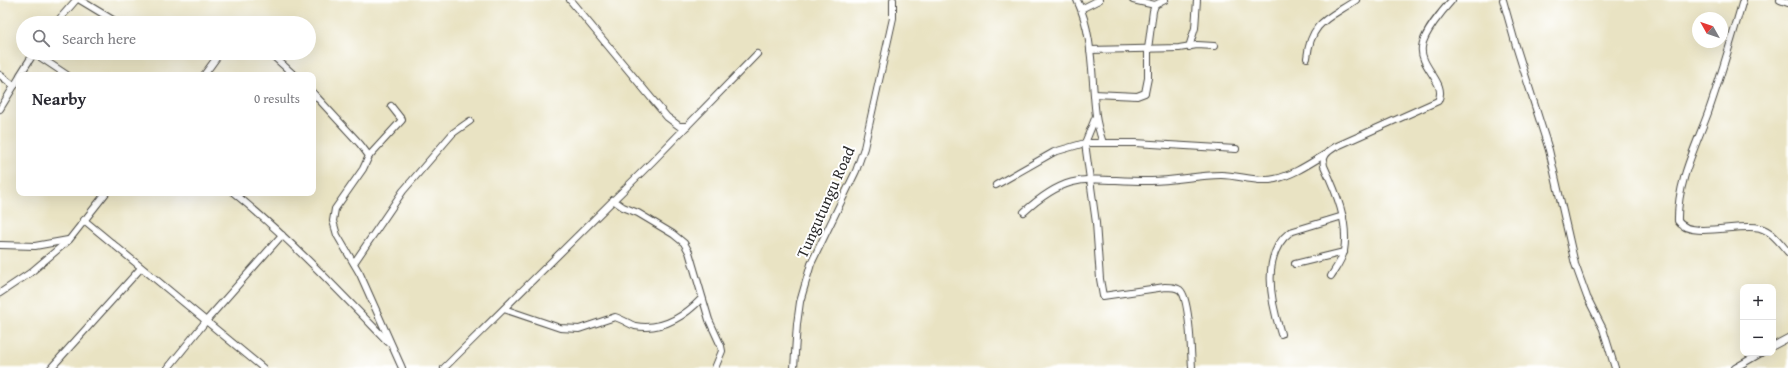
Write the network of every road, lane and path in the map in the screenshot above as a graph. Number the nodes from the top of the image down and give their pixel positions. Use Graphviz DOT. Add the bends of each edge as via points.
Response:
graph roads {
  1 [pos="76,0"];
  2 [pos="80,0"];
  3 [pos="570,0"];
  4 [pos="893,0"];
  5 [pos="1077,0"];
  6 [pos="1099,0"];
  7 [pos="1133,0"];
  8 [pos="1165,0"];
  9 [pos="1198,0"];
  10 [pos="1356,0"];
  11 [pos="1452,0"];
  12 [pos="1503,0"];
  13 [pos="1743,0"];
  14 [pos="1780,0"];
  15 [pos="1788,3"];
  16 [pos="1155,6"];
  17 [pos="1081,9"];
  18 [pos="62,16"];
  19 [pos="106,16"];
  20 [pos="1214,46"];
  21 [pos="1189,47"];
  22 [pos="1148,48"];
  23 [pos="1090,50"];
  24 [pos="757,54"];
  25 [pos="1307,58"];
  26 [pos="30,60"];
  27 [pos="44,60"];
  28 [pos="215,60"];
  29 [pos="278,60"];
  30 [pos="22,72"];
  31 [pos="62,72"];
  32 [pos="206,72"];
  33 [pos="291,72"];
  34 [pos="0,75"];
  35 [pos="16,83"];
  36 [pos="14,86"];
  37 [pos="1094,94"];
  38 [pos="316,96"];
  39 [pos="391,106"];
  40 [pos="0,109"];
  41 [pos="1096,116"];
  42 [pos="470,121"];
  43 [pos="687,126"];
  44 [pos="1085,143"];
  45 [pos="1103,143"];
  46 [pos="1236,149"];
  47 [pos="1324,155"];
  48 [pos="368,156"];
  49 [pos="1090,178"];
  50 [pos="996,185"];
  51 [pos="104,196"];
  52 [pos="237,196"];
  53 [pos="613,200"];
  54 [pos="1024,212"];
  55 [pos="1343,216"];
  56 [pos="84,220"];
  57 [pos="282,235"];
  58 [pos="69,240"];
  59 [pos="0,245"];
  60 [pos="1344,252"];
  61 [pos="1788,252"];
  62 [pos="354,262"];
  63 [pos="1295,264"];
  64 [pos="141,268"];
  65 [pos="1331,276"];
  66 [pos="0,293"];
  67 [pos="702,298"];
  68 [pos="504,309"];
  69 [pos="206,321"];
  70 [pos="1281,334"];
  71 [pos="1788,338"];
  72 [pos="390,344"];
  73 [pos="1776,344"];
  74 [pos="1756,356"];
  75 [pos="52,368"];
  76 [pos="168,368"];
  77 [pos="263,368"];
  78 [pos="402,368"];
  79 [pos="444,368"];
  80 [pos="715,368"];
  81 [pos="794,368"];
  82 [pos="1192,368"];
  83 [pos="1615,368"];
  84 [pos="1735,368"];
  1 -- 18 [label="street"];
  2 -- 19 [label="street"];
  3 -- 43 [label="street" via="667,117 680,126"];
  4 -- 81 [label="street, Tungutungu Road" via="893,18 864,148 856,171 811,264 800,302"];
  5 -- 17 [label="street"];
  6 -- 17 [label="street"];
  7 -- 16 [label="street"];
  8 -- 16 [label="street"];
  9 -- 21 [label="street" via="1195,28"];
  10 -- 25 [label="street" via="1326,19 1316,29 1308,44"];
  11 -- 47 [label="street" via="1424,38 1421,48 1440,88 1441,95 1438,101 1335,147"];
  12 -- 83 [label="street" via="1549,150 1575,264"];
  13 -- 61 [label="street" via="1719,81 1687,169 1678,221 1684,227 1697,230 1760,228 1774,236"];
  14 -- 15 [label="street"];
  16 -- 22 [label="street"];
  17 -- 23 [label="street"];
  20 -- 21 [label="street"];
  21 -- 22 [label="street"];
  22 -- 23 [label="street"];
  22 -- 37 [label="street" via="1145,93 1137,96"];
  23 -- 37 [label="street"];
  24 -- 43 [label="street"];
  26 -- 30 [label="street"];
  27 -- 31 [label="street"];
  28 -- 32 [label="street"];
  29 -- 33 [label="street"];
  34 -- 36 [label="street"];
  35 -- 36 [label="street"];
  36 -- 40 [label="street"];
  37 -- 41 [label="street"];
  38 -- 48 [label="street"];
  39 -- 48 [label="street" via="402,120"];
  41 -- 44 [label="street"];
  41 -- 45 [label="street"];
  42 -- 62 [label="street" via="453,133 403,191"];
  43 -- 53 [label="street"];
  44 -- 45 [label="street"];
  44 -- 49 [label="street"];
  44 -- 50 [label="street" via="1054,152"];
  45 -- 46 [label="street"];
  47 -- 49 [label="street" via="1287,175 1274,179 1258,180 1221,175 1151,181"];
  47 -- 55 [label="street" via="1324,166"];
  48 -- 62 [label="street" via="363,169 335,209 333,221 337,235"];
  49 -- 54 [label="street" via="1061,185 1041,196"];
  49 -- 82 [label="street" via="1103,296 1165,287 1180,290 1185,298 1189,321"];
  51 -- 56 [label="street"];
  52 -- 57 [label="street"];
  53 -- 67 [label="street" via="684,243"];
  53 -- 68 [label="street"];
  55 -- 60 [label="street"];
  55 -- 70 [label="street" via="1290,232 1277,245 1270,277 1273,305"];
  56 -- 58 [label="street"];
  56 -- 64 [label="street"];
  57 -- 69 [label="street"];
  57 -- 72 [label="street"];
  58 -- 59 [label="street" via="35,246"];
  58 -- 66 [label="street" via="30,273"];
  60 -- 63 [label="street"];
  60 -- 65 [label="street"];
  62 -- 72 [label="street"];
  64 -- 69 [label="street"];
  64 -- 75 [label="street"];
  67 -- 68 [label="street" via="682,317 665,325 634,326 615,317 579,329 560,328"];
  67 -- 80 [label="street" via="722,351"];
  68 -- 79 [label="street"];
  69 -- 76 [label="street"];
  69 -- 77 [label="street"];
  71 -- 73 [label="street"];
  72 -- 78 [label="street"];
  74 -- 84 [label="street"];
}
